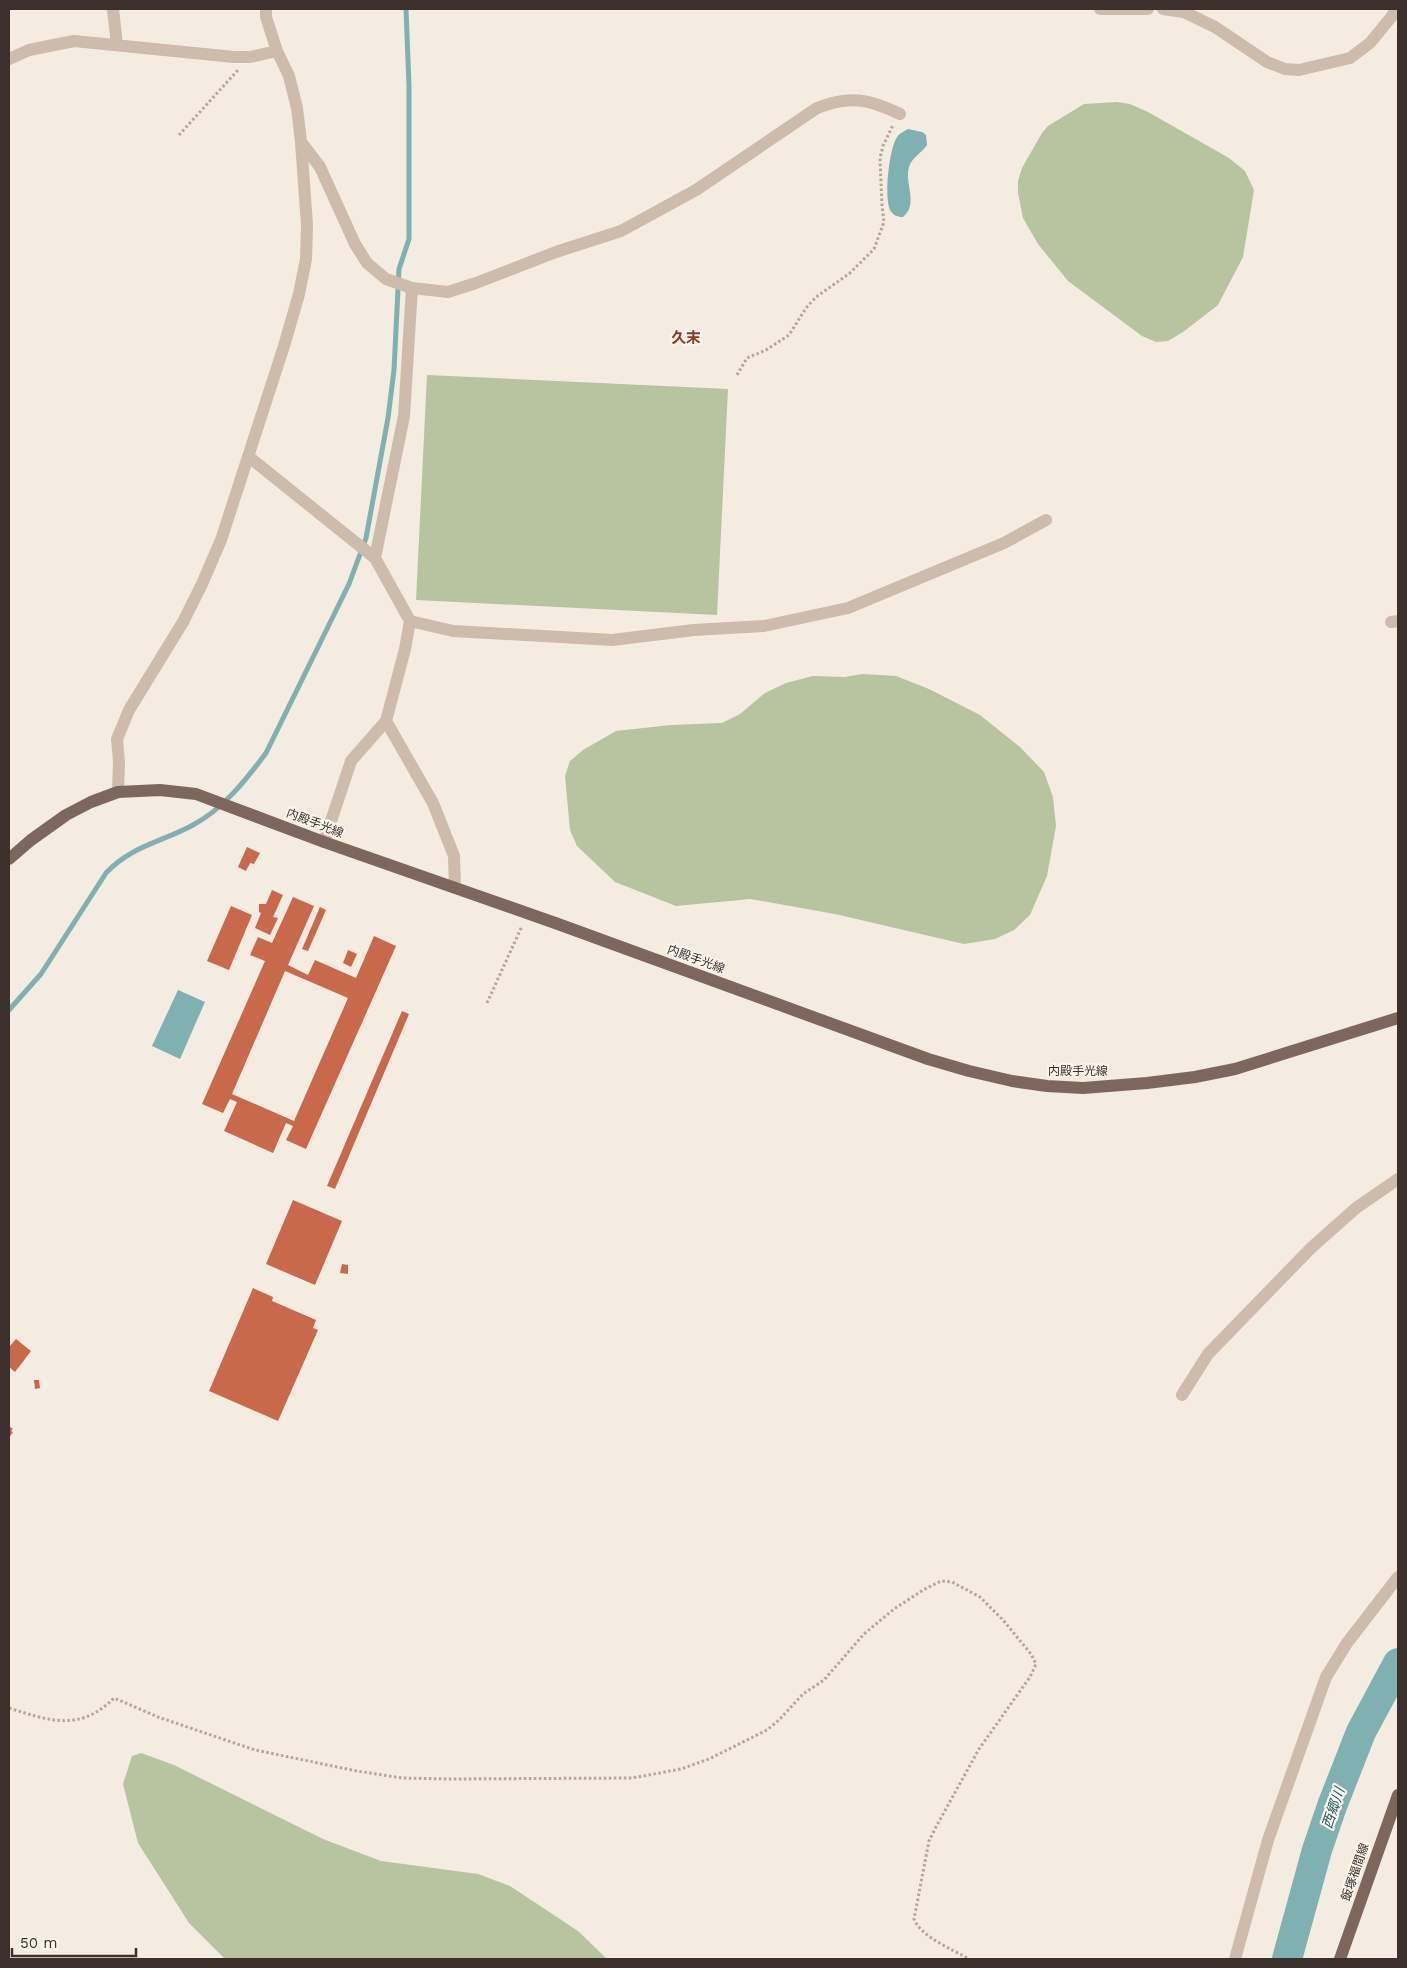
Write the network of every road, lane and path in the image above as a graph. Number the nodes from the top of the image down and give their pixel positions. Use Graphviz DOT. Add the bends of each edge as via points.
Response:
graph roads {
  1 [pos="113,9"];
  2 [pos="266,9"];
  3 [pos="1100,9"];
  4 [pos="1148,9"];
  5 [pos="1163,9"];
  6 [pos="1396,9"];
  7 [pos="117,45"];
  8 [pos="277,51"];
  9 [pos="250,57"];
  10 [pos="9,59"];
  11 [pos="900,114"];
  12 [pos="179,135"];
  13 [pos="301,142"];
  14 [pos="412,288"];
  15 [pos="737,375"];
  16 [pos="250,457"];
  17 [pos="1046,520"];
  18 [pos="375,558"];
  19 [pos="410,621"];
  20 [pos="386,721"];
  21 [pos="118,792"];
  22 [pos="324,842"];
  23 [pos="9,859"];
  24 [pos="455,888"];
  25 [pos="528,914"];
  26 [pos="487,1003"];
  27 [pos="1397,1023"];
  28 [pos="1398,1179"];
  29 [pos="1182,1395"];
  30 [pos="1398,1577"];
  31 [pos="9,1708"];
  32 [pos="1398,1795"];
  33 [pos="969,1959"];
  34 [pos="1235,1959"];
  35 [pos="1340,1959"];
  1 -- 7 [label="street"];
  2 -- 8 [label="street"];
  3 -- 4 [label="street"];
  5 -- 6 [label="street" via="1184,12 1215,27 1267,62 1299,70 1350,58 1370,43"];
  7 -- 9 [label="street"];
  7 -- 10 [label="street" via="74,41 29,50"];
  8 -- 9 [label="street"];
  8 -- 13 [label="street" via="289,76"];
  9 -- 12 [label="path"];
  11 -- 14 [label="street" via="878,104 853,99 834,101 818,108 696,190 620,231 448,292"];
  11 -- 15 [label="path" via="880,158 884,222 874,249 850,273 816,297 789,335 747,358"];
  13 -- 14 [label="street" via="320,167 367,263 386,279"];
  13 -- 16 [label="street" via="306,259 299,294"];
  14 -- 18 [label="street" via="404,416"];
  16 -- 18 [label="street"];
  16 -- 21 [label="street" via="202,584 183,622 129,710 117,739"];
  17 -- 19 [label="street" via="1004,543 848,608 764,626 612,640 453,632"];
  18 -- 19 [label="street"];
  19 -- 20 [label="street"];
  20 -- 22 [label="street" via="351,761"];
  20 -- 24 [label="street" via="436,812 454,856"];
  21 -- 22 [label="main road, 内殿手光線" via="160,790 196,794"];
  21 -- 23 [label="main road, 内殿手光線" via="66,815"];
  22 -- 24 [label="main road, 内殿手光線"];
  24 -- 25 [label="main road, 内殿手光線"];
  25 -- 26 [label="path"];
  25 -- 27 [label="main road, 内殿手光線" via="928,1059 995,1077 1047,1086 1083,1088 1195,1077 1235,1069"];
  28 -- 29 [label="street" via="1356,1208 1311,1248 1208,1354"];
  30 -- 34 [label="street" via="1346,1643 1326,1677 1268,1840"];
  31 -- 33 [label="path" via="58,1721 81,1720 101,1710 114,1698 158,1717 255,1750 402,1778 632,1778 681,1769 767,1730 803,1694 824,1680 864,1634 894,1609 929,1587 952,1582 980,1597 1003,1620 1036,1664 979,1749 929,1841 914,1918 916,1925"];
  32 -- 35 [label="main road, 飯塚福間線"];
}
